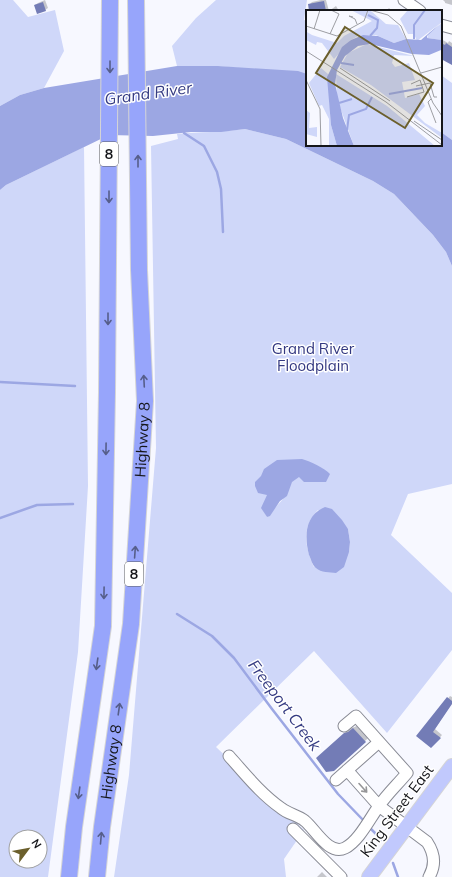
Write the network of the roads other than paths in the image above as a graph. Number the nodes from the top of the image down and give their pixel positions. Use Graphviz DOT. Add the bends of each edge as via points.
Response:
graph roads {
  1 [pos="110,0"];
  2 [pos="136,0"];
  3 [pos="404,0"];
  4 [pos="419,10"];
  5 [pos="442,25"];
  6 [pos="452,28"];
  7 [pos="344,726"];
  8 [pos="379,742"];
  9 [pos="229,756"];
  10 [pos="452,766"];
  11 [pos="347,770"];
  12 [pos="336,780"];
  13 [pos="379,806"];
  14 [pos="406,827"];
  15 [pos="293,829"];
  16 [pos="69,877"];
  17 [pos="97,877"];
  18 [pos="341,877"];
  19 [pos="369,877"];
  20 [pos="429,877"];
  1 -- 16 [label="highway, Highway 8 / 8, one-way" via="103,626"];
  17 -- 2 [label="highway, Highway 8 / 8, one-way" via="131,624 145,401 139,270"];
  3 -- 4 [label="street"];
  5 -- 6 [label="street"];
  7 -- 8 [label="street" via="356,716"];
  8 -- 11 [label="street"];
  8 -- 13 [label="street" via="407,773"];
  9 -- 13 [label="street" via="278,806 305,820 333,849 339,850 350,844 368,824"];
  10 -- 14 [label="main road, King Street East"];
  11 -- 12 [label="street"];
  11 -- 13 [label="street, one-way"];
  13 -- 14 [label="street"];
  14 -- 19 [label="main road, King Street East"];
  14 -- 20 [label="street" via="427,842 432,849 434,866"];
  15 -- 18 [label="street"];
}
